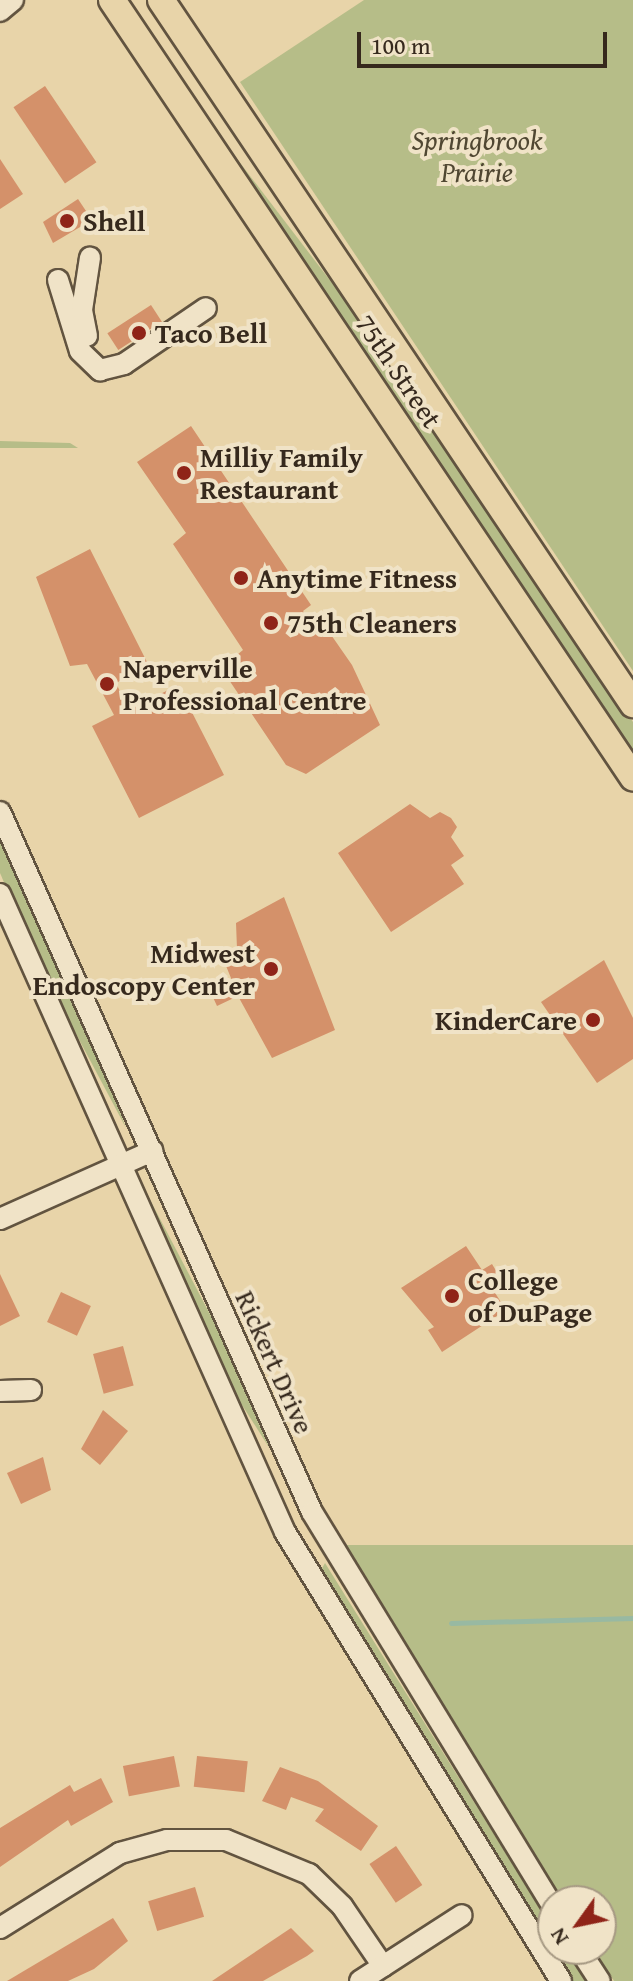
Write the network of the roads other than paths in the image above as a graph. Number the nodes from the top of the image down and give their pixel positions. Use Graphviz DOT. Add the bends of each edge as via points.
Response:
graph roads {
  1 [pos="13,0"];
  2 [pos="112,0"];
  3 [pos="161,0"];
  4 [pos="0,11"];
  5 [pos="90,258"];
  6 [pos="58,280"];
  7 [pos="206,308"];
  8 [pos="116,369"];
  9 [pos="633,704"];
  10 [pos="633,777"];
  11 [pos="0,812"];
  12 [pos="0,894"];
  13 [pos="152,1151"];
  14 [pos="120,1166"];
  15 [pos="0,1219"];
  16 [pos="31,1390"];
  17 [pos="0,1391"];
  18 [pos="539,1885"];
  19 [pos="462,1915"];
  20 [pos="0,1928"];
  21 [pos="383,1966"];
  22 [pos="360,1981"];
  23 [pos="561,1981"];
  1 -- 4 [label="street"];
  2 -- 10 [label="main road, 75th Street"];
  3 -- 9 [label="main road, 75th Street"];
  5 -- 8 [label="street" via="82,319 95,355"];
  6 -- 8 [label="street" via="84,359 100,370"];
  7 -- 8 [label="street"];
  11 -- 13 [label="street, Rickert Drive"];
  12 -- 14 [label="street"];
  13 -- 14 [label="street"];
  13 -- 18 [label="street, Rickert Drive" via="341,1569"];
  14 -- 15 [label="street"];
  14 -- 23 [label="street" via="314,1586"];
  16 -- 17 [label="street"];
  19 -- 21 [label="street"];
  20 -- 21 [label="street" via="120,1853 167,1840 226,1840 309,1874 342,1906"];
  21 -- 22 [label="street"];
}
